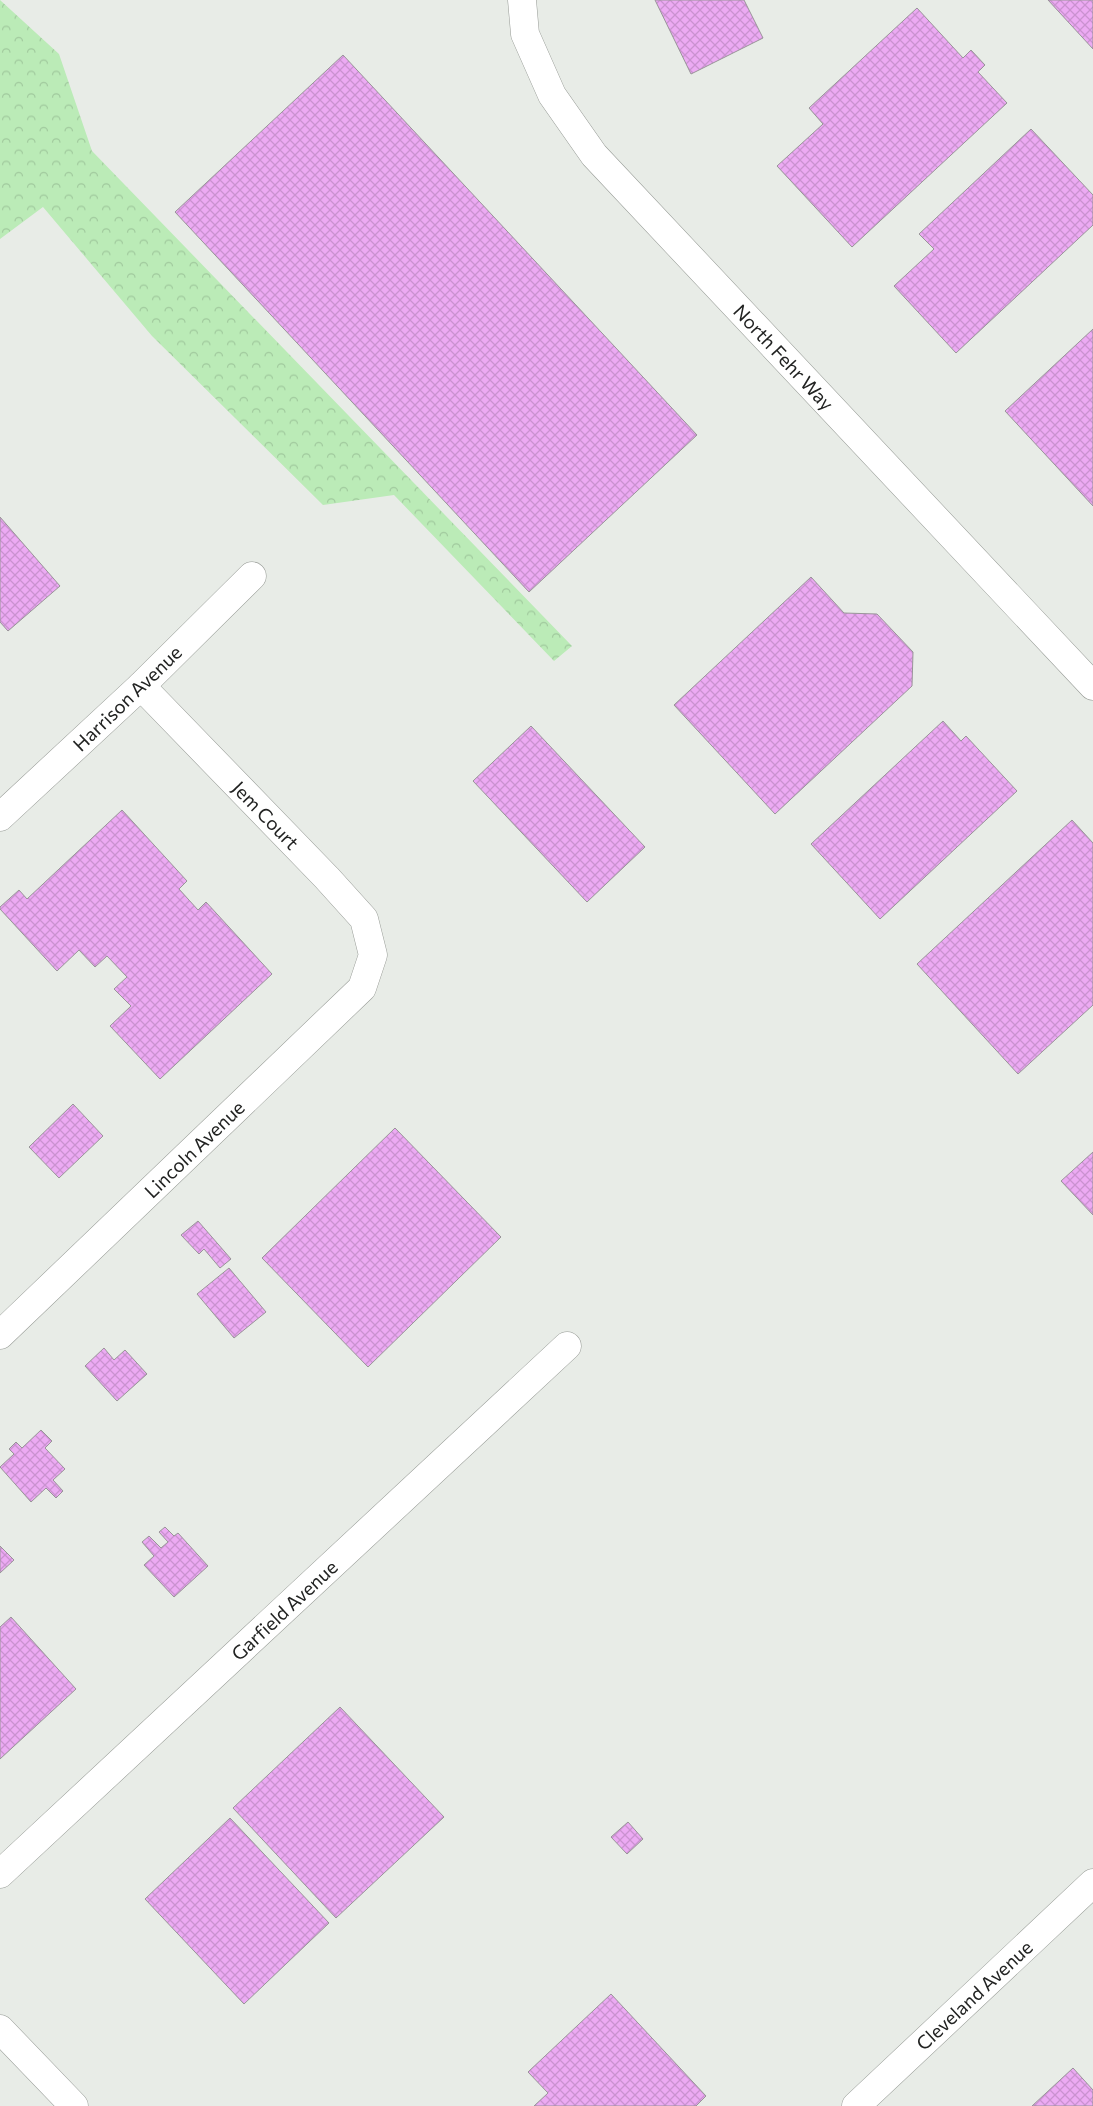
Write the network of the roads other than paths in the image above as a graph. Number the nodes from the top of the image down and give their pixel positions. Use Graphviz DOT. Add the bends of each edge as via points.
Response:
graph roads {
  1 [pos="522,0"];
  2 [pos="252,576"];
  3 [pos="141,686"];
  4 [pos="1093,686"];
  5 [pos="0,817"];
  6 [pos="373,955"];
  7 [pos="0,1335"];
  8 [pos="567,1346"];
  9 [pos="0,1874"];
  10 [pos="1093,1883"];
  11 [pos="0,2030"];
  12 [pos="74,2106"];
  13 [pos="856,2106"];
  1 -- 4 [label="street, North Fehr Way" via="525,34 552,95 594,156"];
  2 -- 3 [label="street, Harrison Avenue"];
  3 -- 5 [label="street, Harrison Avenue"];
  3 -- 6 [label="street, Jem Court" via="364,920"];
  6 -- 7 [label="street, Lincoln Avenue" via="362,988"];
  8 -- 9 [label="street, Garfield Avenue"];
  10 -- 13 [label="street, Cleveland Avenue"];
  11 -- 12 [label="street"];
}
